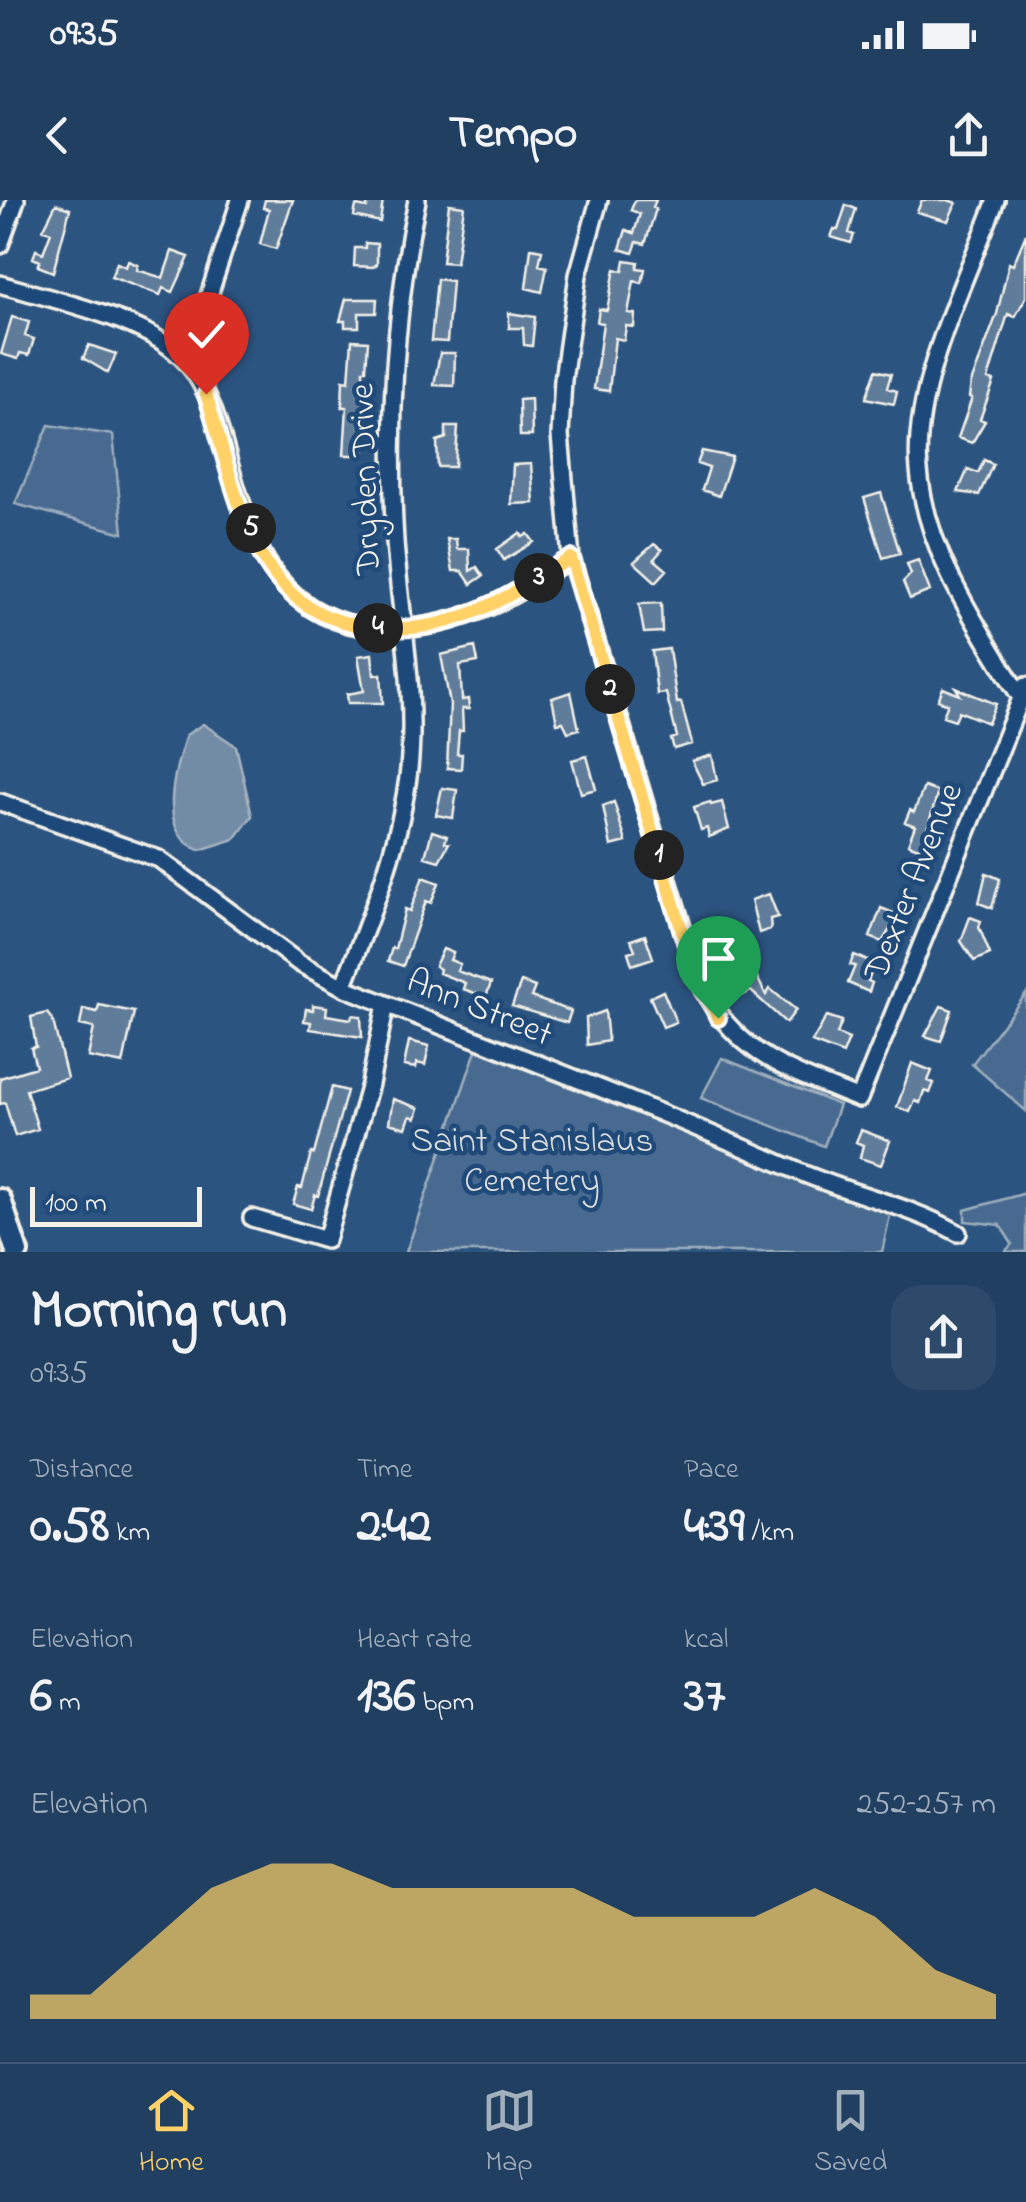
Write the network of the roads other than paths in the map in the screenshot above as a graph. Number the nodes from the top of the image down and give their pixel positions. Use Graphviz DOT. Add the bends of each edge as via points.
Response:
graph roads {
  1 [pos="16,200"];
  2 [pos="240,200"];
  3 [pos="417,200"];
  4 [pos="600,200"];
  5 [pos="996,200"];
  6 [pos="0,245"];
  7 [pos="0,284"];
  8 [pos="187,363"];
  9 [pos="571,558"];
  10 [pos="404,632"];
  11 [pos="1024,692"];
  12 [pos="0,802"];
  13 [pos="343,987"];
  14 [pos="386,1004"];
  15 [pos="0,1200"];
  16 [pos="252,1218"];
  17 [pos="958,1232"];
  18 [pos="17,1252"];
  1 -- 6 [label="street"];
  2 -- 8 [label="street"];
  3 -- 10 [label="street, Dryden Drive" via="390,410"];
  4 -- 9 [label="street" via="578,276 563,380 560,435"];
  5 -- 11 [label="street" via="928,384 918,466 951,578"];
  7 -- 8 [label="street" via="136,328"];
  8 -- 10 [label="street" via="206,394 256,542 277,577 304,604 336,622"];
  9 -- 10 [label="street" via="497,604 448,624"];
  9 -- 11 [label="street, Dexter Avenue" via="707,999 732,1034 768,1060 859,1099"];
  10 -- 13 [label="street, Dryden Drive" via="411,716 404,802"];
  12 -- 13 [label="street, Ann Street" via="158,860 299,964"];
  13 -- 14 [label="street, Ann Street"];
  14 -- 16 [label="street" via="326,1240"];
  14 -- 17 [label="street, Ann Street"];
  15 -- 18 [label="main road"];
}
